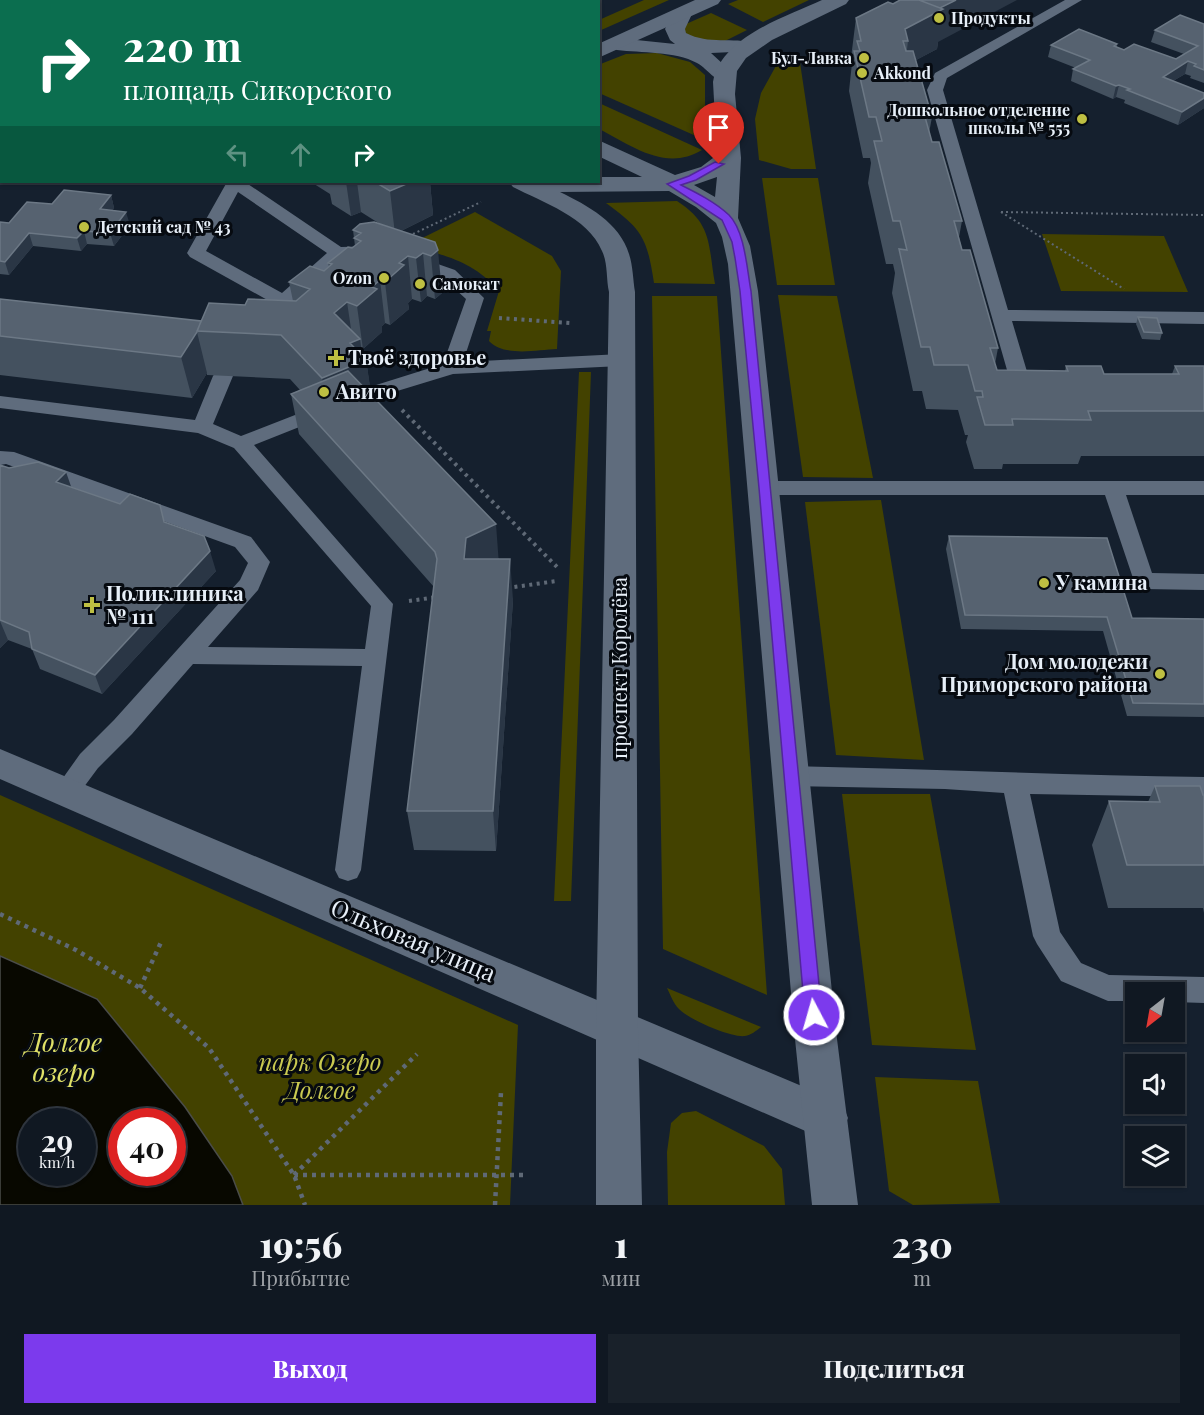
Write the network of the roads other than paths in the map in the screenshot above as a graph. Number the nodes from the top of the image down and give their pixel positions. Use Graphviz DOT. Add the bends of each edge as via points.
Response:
graph roads {
  1 [pos="711,0"];
  2 [pos="839,0"];
  3 [pos="1075,0"];
  4 [pos="682,14"];
  5 [pos="748,47"];
  6 [pos="608,48"];
  7 [pos="725,76"];
  8 [pos="600,148"];
  9 [pos="729,157"];
  10 [pos="234,183"];
  11 [pos="236,183"];
  12 [pos="523,183"];
  13 [pos="542,183"];
  14 [pos="672,184"];
  15 [pos="726,218"];
  16 [pos="338,253"];
  17 [pos="282,300"];
  18 [pos="1002,315"];
  19 [pos="1204,318"];
  20 [pos="251,330"];
  21 [pos="621,360"];
  22 [pos="451,368"];
  23 [pos="223,376"];
  24 [pos="1046,391"];
  25 [pos="373,392"];
  26 [pos="0,402"];
  27 [pos="320,412"];
  28 [pos="202,427"];
  29 [pos="242,442"];
  30 [pos="0,458"];
  31 [pos="765,488"];
  32 [pos="1113,488"];
  33 [pos="1204,488"];
  34 [pos="1204,582"];
  35 [pos="188,655"];
  36 [pos="375,658"];
  37 [pos="0,763"];
  38 [pos="790,776"];
  39 [pos="1015,784"];
  40 [pos="1204,787"];
  41 [pos="66,792"];
  42 [pos="348,870"];
  43 [pos="1204,990"];
  44 [pos="617,1029"];
  45 [pos="826,1118"];
  46 [pos="619,1205"];
  47 [pos="835,1205"];
  1 -- 4 [label="street"];
  2 -- 5 [label="street"];
  3 -- 18 [label="lane" via="940,76 935,90"];
  4 -- 5 [label="street" via="675,29 677,36 688,43"];
  4 -- 6 [label="street"];
  5 -- 7 [label="street" via="730,62"];
  6 -- 7 [label="street" via="647,45 685,52 704,58"];
  7 -- 9 [label="street"];
  8 -- 14 [label="street"];
  9 -- 14 [label="street" via="709,172"];
  9 -- 15 [label="street"];
  10 -- 17 [label="lane" via="195,254"];
  11 -- 16 [label="lane"];
  12 -- 21 [label="street, проспект Королёва" via="581,214 600,228 615,250 621,292"];
  13 -- 14 [label="street"];
  14 -- 15 [label="street"];
  15 -- 31 [label="street" via="737,242 745,291"];
  16 -- 17 [label="lane"];
  16 -- 22 [label="lane" via="388,251 449,274 465,286 475,298"];
  17 -- 20 [label="lane"];
  18 -- 19 [label="lane"];
  18 -- 24 [label="lane" via="1023,391"];
  21 -- 22 [label="lane"];
  21 -- 44 [label="street, проспект Королёва"];
  22 -- 25 [label="lane"];
  23 -- 28 [label="lane"];
  26 -- 28 [label="lane"];
  27 -- 29 [label="lane"];
  28 -- 29 [label="lane"];
  29 -- 36 [label="lane" via="382,604"];
  30 -- 35 [label="lane" via="7,457 243,542 259,562 250,584"];
  31 -- 32 [label="lane"];
  31 -- 38 [label="street"];
  32 -- 33 [label="lane"];
  32 -- 34 [label="lane" via="1144,581"];
  35 -- 36 [label="lane"];
  35 -- 41 [label="lane" via="89,761"];
  36 -- 42 [label="lane"];
  37 -- 41 [label="street, Ольховая улица"];
  38 -- 39 [label="lane"];
  38 -- 45 [label="street"];
  39 -- 40 [label="lane"];
  39 -- 43 [label="lane" via="1047,936 1071,972 1108,988"];
  41 -- 44 [label="street, Ольховая улица"];
  44 -- 45 [label="street, Ольховая улица"];
  44 -- 46 [label="street, проспект Королёва"];
  45 -- 47 [label="street"];
}
